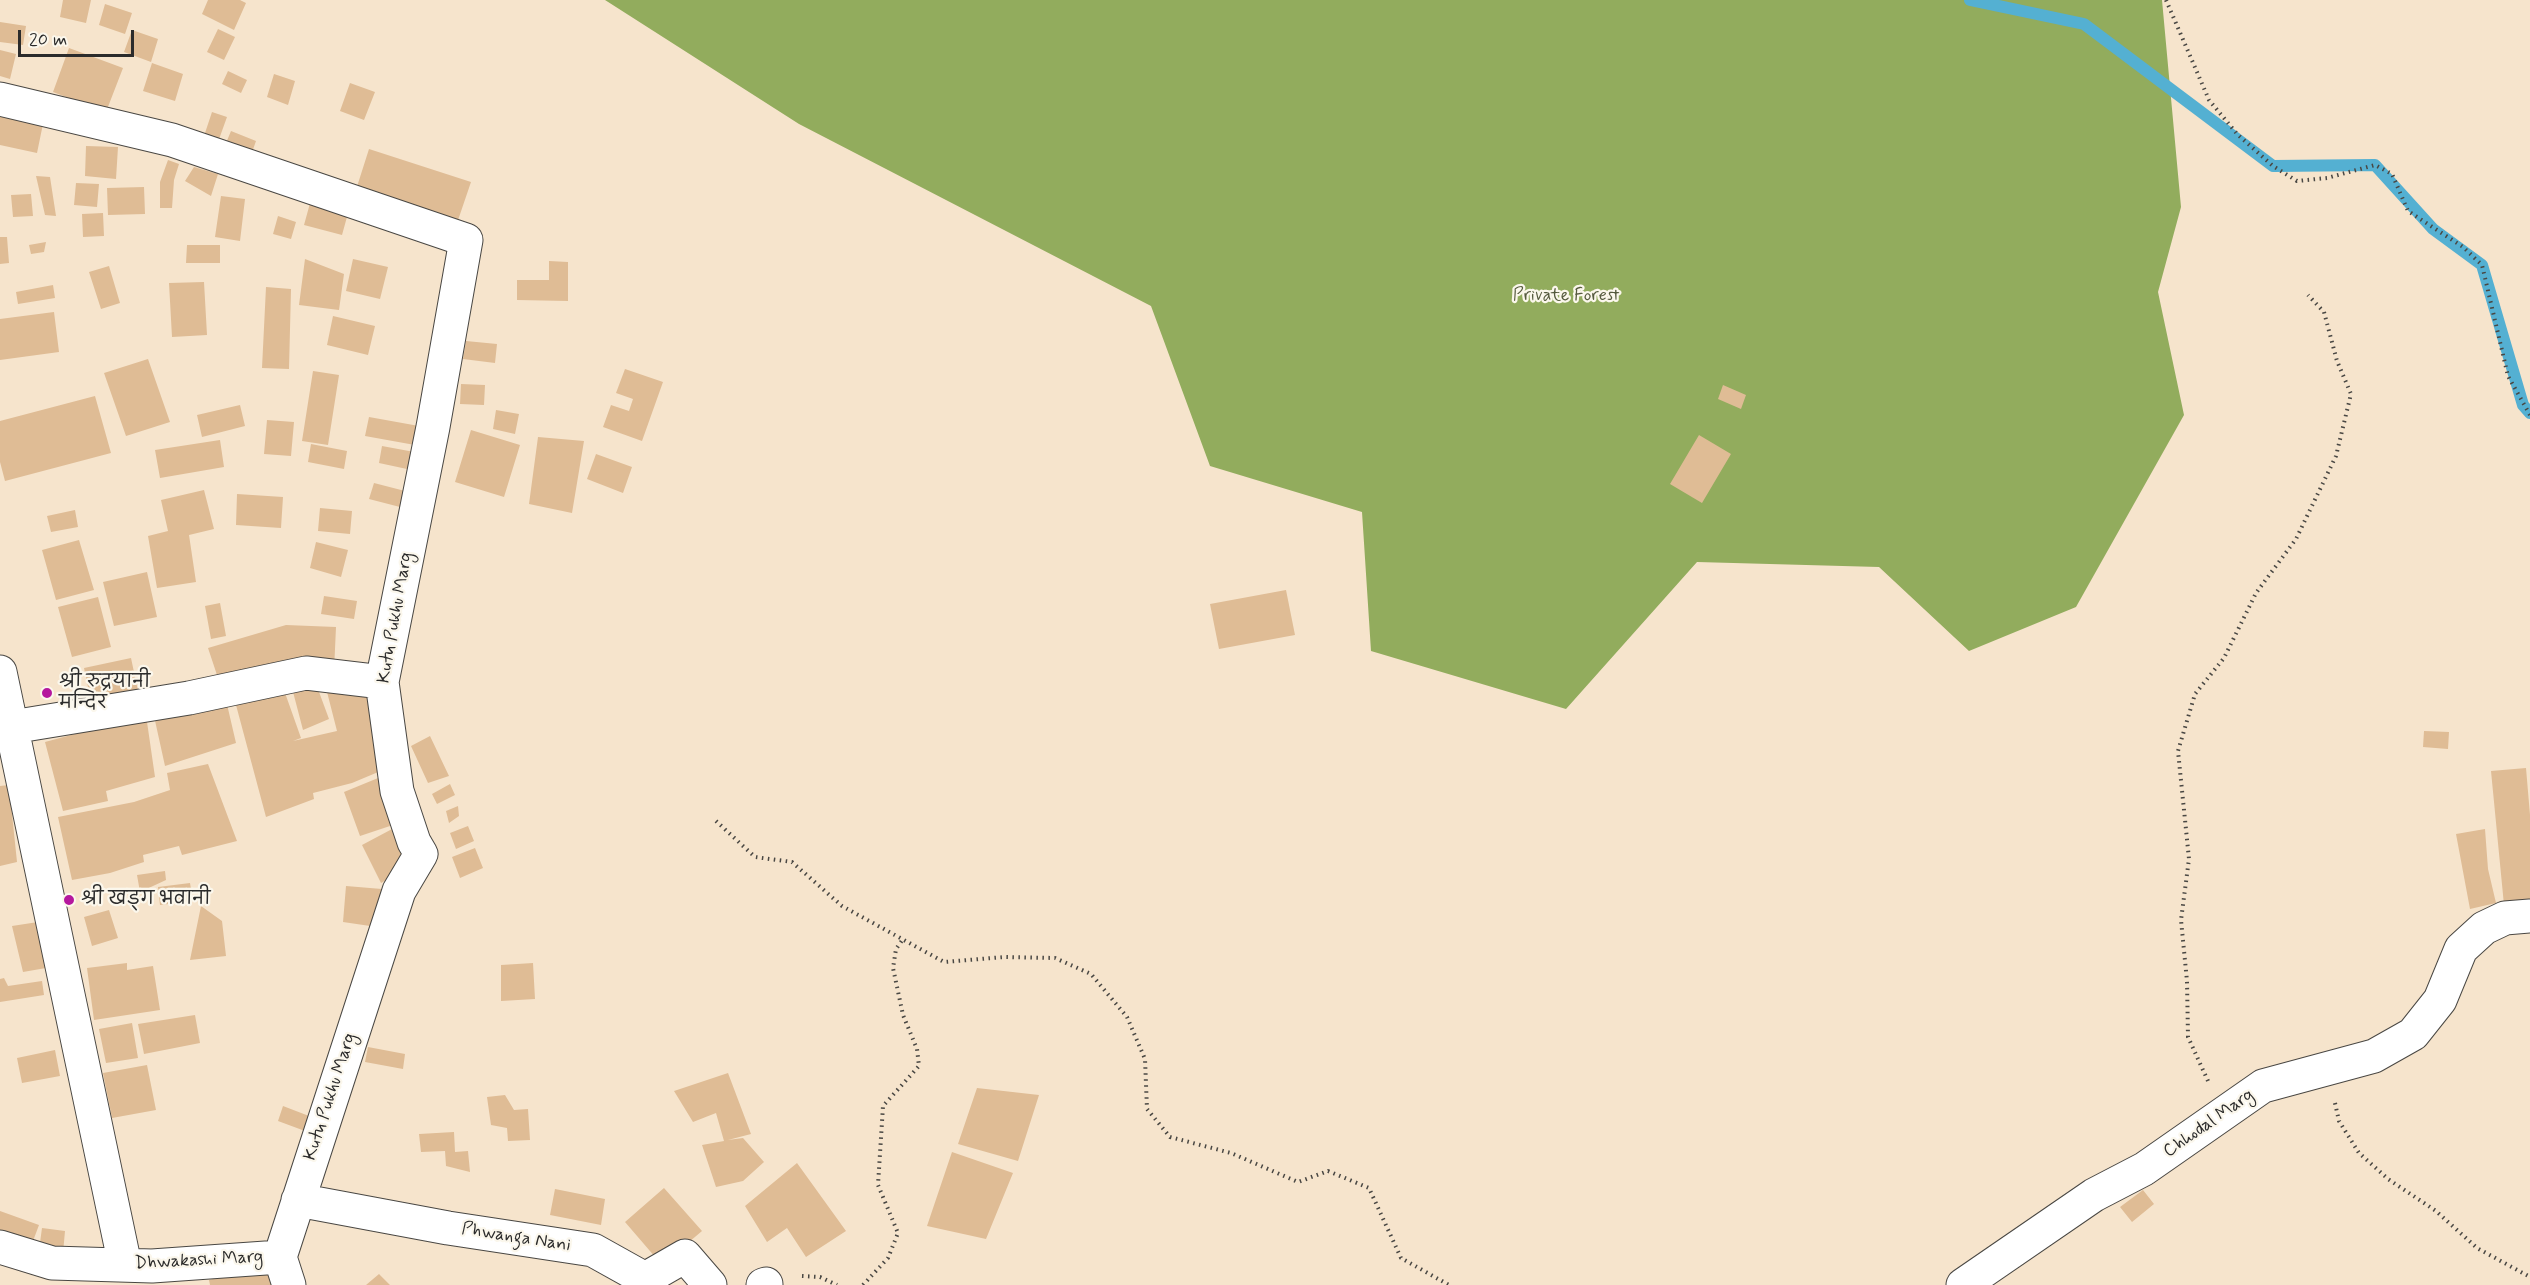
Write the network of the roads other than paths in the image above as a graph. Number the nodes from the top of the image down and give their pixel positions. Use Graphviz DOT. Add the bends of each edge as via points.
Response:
graph roads {
  1 [pos="0,99"];
  2 [pos="0,672"];
  3 [pos="382,682"];
  4 [pos="7,728"];
  5 [pos="2530,916"];
  6 [pos="298,1200"];
  7 [pos="0,1247"];
  8 [pos="125,1265"];
  9 [pos="285,1271"];
  10 [pos="710,1285"];
  11 [pos="1963,1285"];
  1 -- 3 [label="street, Kutu Pukhu Marg" via="172,140 466,240"];
  2 -- 4 [label="street"];
  3 -- 4 [label="street" via="306,673 189,698"];
  3 -- 6 [label="street, Kutu Pukhu Marg" via="397,791 421,854 399,891"];
  4 -- 8 [label="street"];
  5 -- 11 [label="street, Chhodal Marg" via="2505,918 2484,928 2461,949 2440,1000 2412,1034 2374,1056 2262,1086 2144,1169 2094,1195"];
  6 -- 9 [label="street, Kutu Pukhu Marg"];
  6 -- 10 [label="street, Phwanga Nani" via="593,1250 645,1279 685,1256"];
  7 -- 8 [label="street, Dhwakashi Marg" via="52,1263"];
  8 -- 9 [label="street, Dhwakashi Marg"];
}
